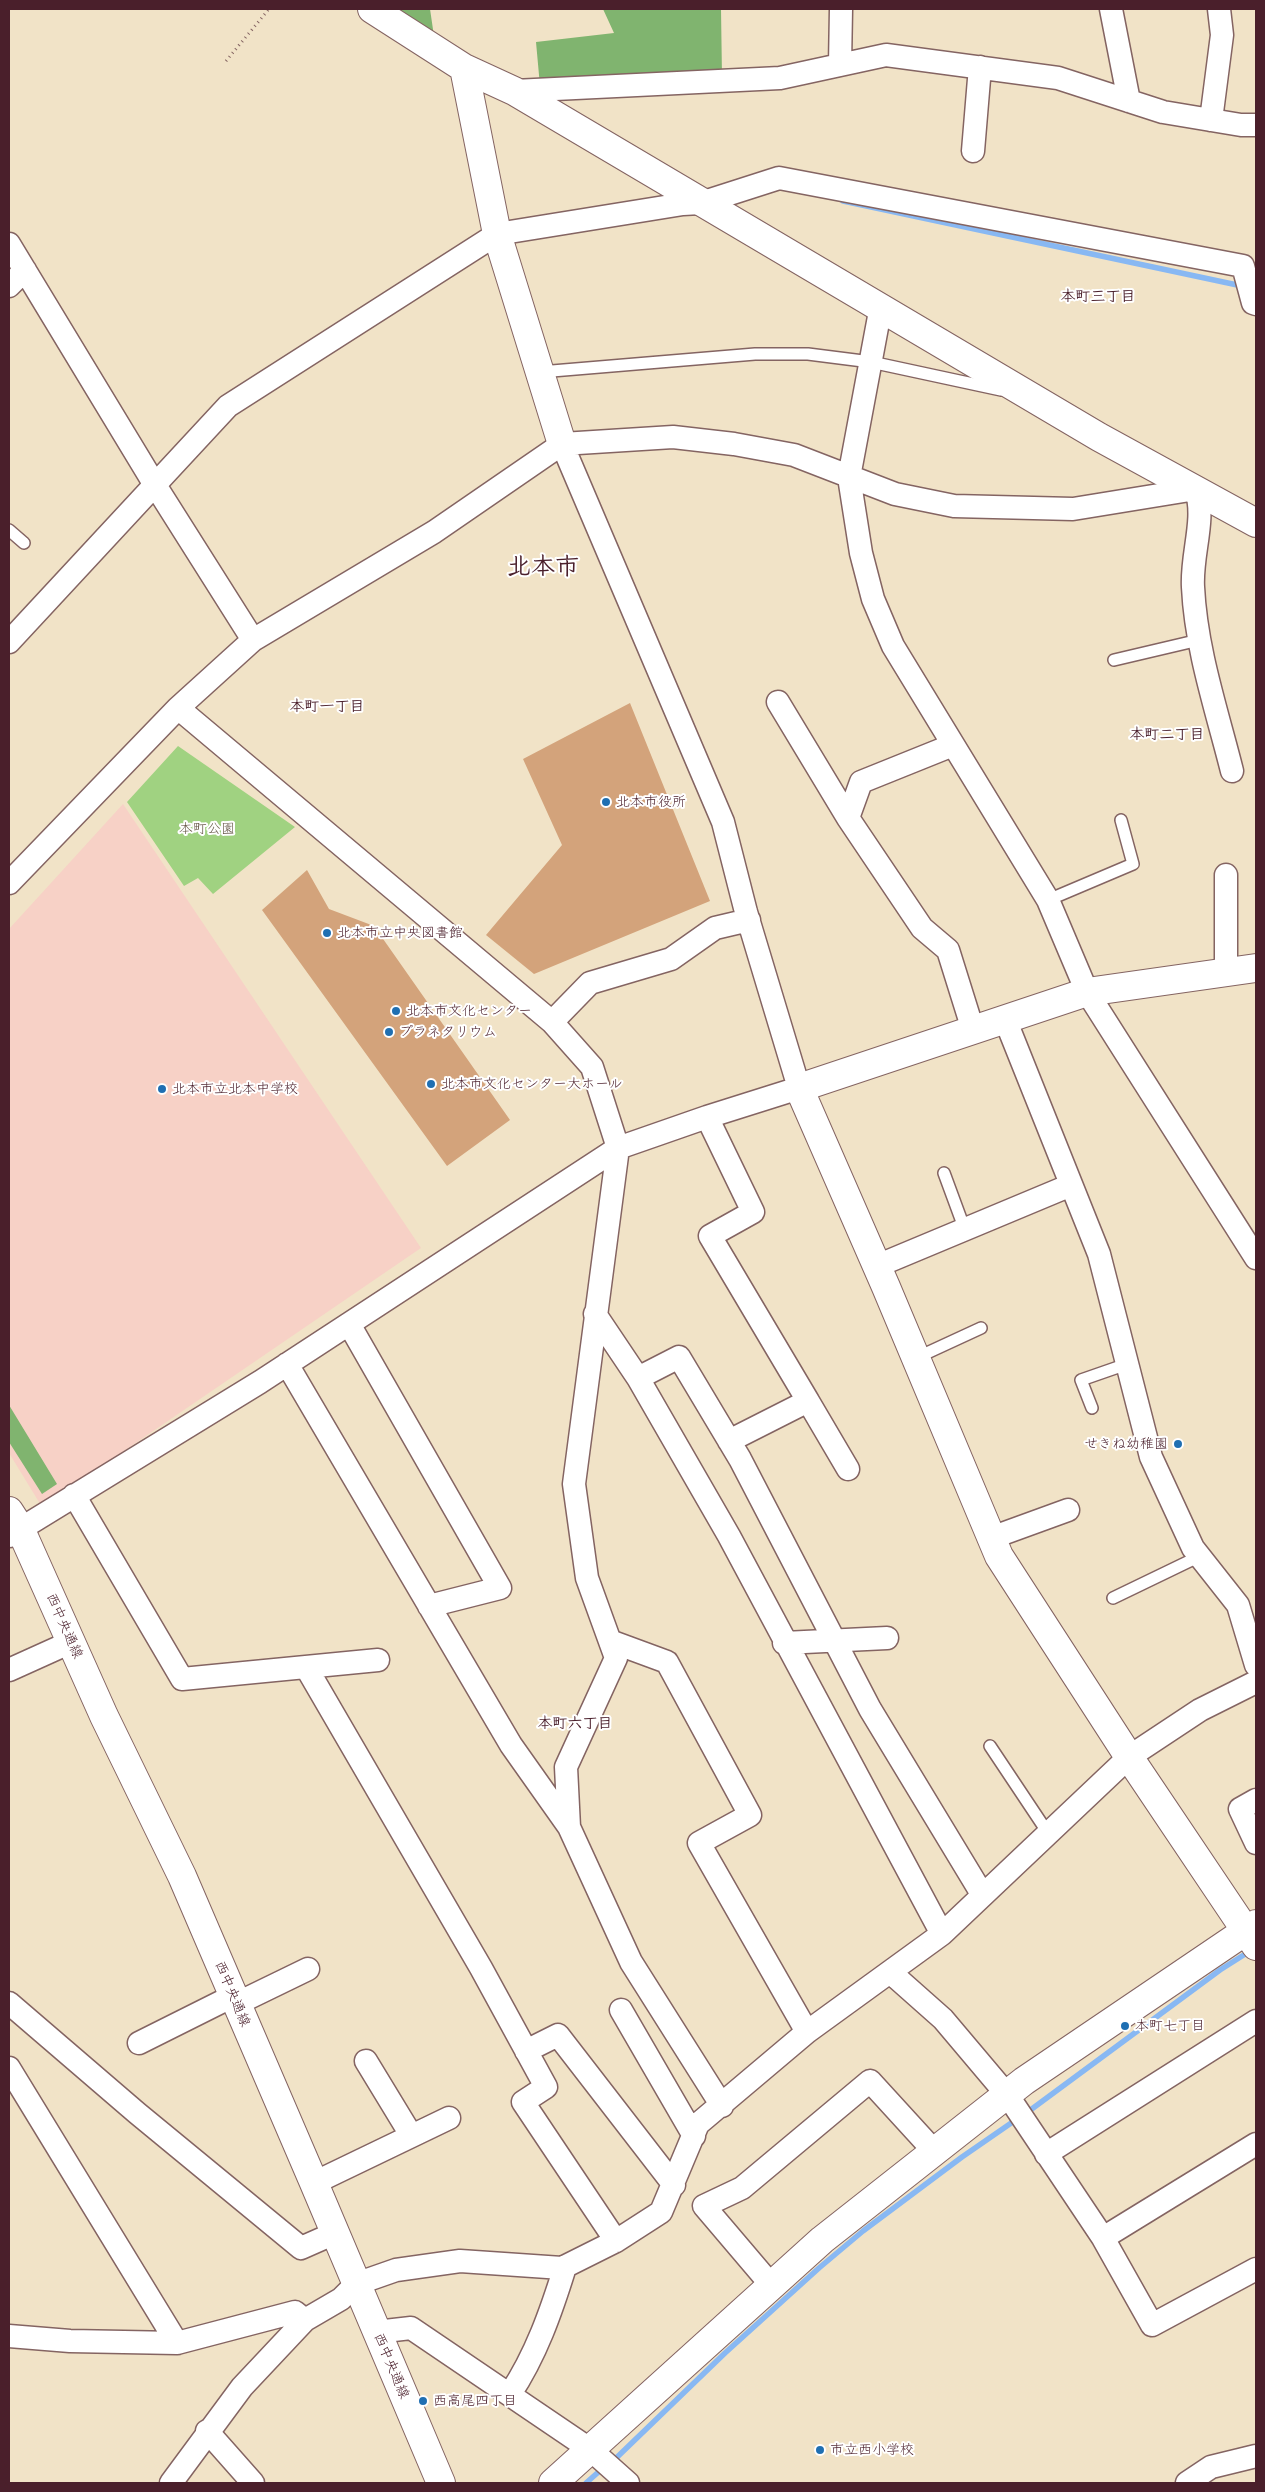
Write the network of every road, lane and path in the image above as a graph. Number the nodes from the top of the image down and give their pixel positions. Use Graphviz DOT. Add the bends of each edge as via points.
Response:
graph roads {
  1 [pos="269,9"];
  2 [pos="372,9"];
  3 [pos="841,9"];
  4 [pos="1111,9"];
  5 [pos="1219,9"];
  6 [pos="226,62"];
  7 [pos="840,65"];
  8 [pos="980,67"];
  9 [pos="464,68"];
  10 [pos="514,91"];
  11 [pos="1129,101"];
  12 [pos="1211,120"];
  13 [pos="1256,125"];
  14 [pos="973,151"];
  15 [pos="701,203"];
  16 [pos="497,234"];
  17 [pos="9,244"];
  18 [pos="25,270"];
  19 [pos="9,286"];
  20 [pos="1256,304"];
  21 [pos="881,306"];
  22 [pos="871,362"];
  23 [pos="540,372"];
  24 [pos="1032,398"];
  25 [pos="562,444"];
  26 [pos="849,477"];
  27 [pos="155,485"];
  28 [pos="1196,488"];
  29 [pos="1256,523"];
  30 [pos="9,530"];
  31 [pos="24,543"];
  32 [pos="253,640"];
  33 [pos="1199,640"];
  34 [pos="9,642"];
  35 [pos="1114,660"];
  36 [pos="778,702"];
  37 [pos="178,708"];
  38 [pos="954,745"];
  39 [pos="1232,771"];
  40 [pos="848,818"];
  41 [pos="1121,820"];
  42 [pos="1226,875"];
  43 [pos="9,883"];
  44 [pos="1048,900"];
  45 [pos="749,920"];
  46 [pos="1256,968"];
  47 [pos="1226,971"];
  48 [pos="1087,992"];
  49 [pos="1004,1019"];
  50 [pos="552,1022"];
  51 [pos="973,1030"];
  52 [pos="799,1088"];
  53 [pos="707,1117"];
  54 [pos="618,1148"];
  55 [pos="944,1173"];
  56 [pos="1071,1185"];
  57 [pos="965,1230"];
  58 [pos="1256,1258"];
  59 [pos="877,1266"];
  60 [pos="595,1314"];
  61 [pos="349,1324"];
  62 [pos="982,1328"];
  63 [pos="916,1358"];
  64 [pos="287,1364"];
  65 [pos="1127,1364"];
  66 [pos="638,1378"];
  67 [pos="808,1401"];
  68 [pos="1092,1408"];
  69 [pos="729,1441"];
  70 [pos="848,1469"];
  71 [pos="74,1495"];
  72 [pos="1068,1510"];
  73 [pos="12,1525"];
  74 [pos="992,1538"];
  75 [pos="1200,1556"];
  76 [pos="1113,1598"];
  77 [pos="429,1606"];
  78 [pos="887,1638"];
  79 [pos="836,1640"];
  80 [pos="610,1641"];
  81 [pos="71,1642"];
  82 [pos="784,1643"];
  83 [pos="378,1660"];
  84 [pos="1256,1665"];
  85 [pos="306,1667"];
  86 [pos="9,1670"];
  87 [pos="1256,1682"];
  88 [pos="990,1746"];
  89 [pos="1130,1757"];
  90 [pos="1256,1800"];
  91 [pos="569,1827"];
  92 [pos="1048,1833"];
  93 [pos="1256,1843"];
  94 [pos="982,1894"];
  95 [pos="942,1934"];
  96 [pos="1253,1934"];
  97 [pos="308,1969"];
  98 [pos="890,1972"];
  99 [pos="235,2000"];
  100 [pos="9,2003"];
  101 [pos="621,2010"];
  102 [pos="1256,2021"];
  103 [pos="807,2032"];
  104 [pos="140,2043"];
  105 [pos="526,2051"];
  106 [pos="366,2061"];
  107 [pos="9,2068"];
  108 [pos="1008,2096"];
  109 [pos="722,2106"];
  110 [pos="449,2118"];
  111 [pos="411,2135"];
  112 [pos="694,2136"];
  113 [pos="1256,2144"];
  114 [pos="934,2150"];
  115 [pos="1046,2154"];
  116 [pos="314,2182"];
  117 [pos="674,2185"];
  118 [pos="335,2233"];
  119 [pos="1104,2238"];
  120 [pos="616,2241"];
  121 [pos="565,2267"];
  122 [pos="1256,2269"];
  123 [pos="356,2284"];
  124 [pos="772,2286"];
  125 [pos="305,2320"];
  126 [pos="376,2332"];
  127 [pos="9,2336"];
  128 [pos="177,2343"];
  129 [pos="510,2394"];
  130 [pos="207,2431"];
  131 [pos="591,2450"];
  132 [pos="1256,2456"];
  133 [pos="171,2483"];
  134 [pos="253,2483"];
  135 [pos="441,2483"];
  136 [pos="553,2483"];
  137 [pos="628,2483"];
  138 [pos="1186,2483"];
  1 -- 6 [label="path"];
  2 -- 9 [label="street"];
  3 -- 7 [label="street"];
  4 -- 11 [label="street"];
  5 -- 12 [label="street" via="1222,35"];
  7 -- 8 [label="street" via="886,55"];
  7 -- 10 [label="street" via="780,78"];
  8 -- 11 [label="street" via="1058,78"];
  8 -- 14 [label="street"];
  9 -- 10 [label="street"];
  9 -- 16 [label="street"];
  10 -- 15 [label="street"];
  11 -- 12 [label="street" via="1163,112"];
  12 -- 13 [label="street"];
  15 -- 16 [label="street"];
  15 -- 20 [label="street" via="779,178 1243,266 1253,303"];
  15 -- 21 [label="street"];
  16 -- 23 [label="street"];
  16 -- 27 [label="street" via="228,406"];
  17 -- 18 [label="street"];
  18 -- 19 [label="street"];
  18 -- 27 [label="street"];
  21 -- 22 [label="street"];
  21 -- 24 [label="street"];
  22 -- 23 [label="lane" via="808,354 755,354"];
  22 -- 24 [label="lane"];
  22 -- 26 [label="street"];
  23 -- 25 [label="street"];
  24 -- 28 [label="street"];
  25 -- 26 [label="street" via="673,438 734,444 794,455"];
  25 -- 32 [label="street" via="434,532"];
  25 -- 45 [label="street" via="723,822"];
  26 -- 28 [label="street" via="895,494 954,506 1073,509"];
  26 -- 38 [label="street" via="861,553 873,599 893,646"];
  27 -- 32 [label="street"];
  27 -- 34 [label="street"];
  28 -- 29 [label="street"];
  28 -- 33 [label="street" via="1200,503 1193,585"];
  30 -- 31 [label="lane"];
  32 -- 37 [label="street"];
  33 -- 35 [label="lane"];
  33 -- 39 [label="street"];
  36 -- 40 [label="street"];
  37 -- 43 [label="street"];
  37 -- 50 [label="street"];
  38 -- 40 [label="street" via="861,782"];
  38 -- 44 [label="street"];
  40 -- 51 [label="street" via="922,928 948,950"];
  41 -- 44 [label="lane" via="1133,864"];
  42 -- 47 [label="street"];
  44 -- 48 [label="street"];
  45 -- 50 [label="street" via="715,928 671,959 590,983"];
  45 -- 52 [label="street"];
  46 -- 47 [label="street"];
  47 -- 48 [label="street"];
  48 -- 49 [label="street"];
  48 -- 58 [label="street"];
  49 -- 51 [label="street"];
  49 -- 56 [label="street"];
  50 -- 54 [label="street" via="592,1067"];
  51 -- 52 [label="street"];
  52 -- 53 [label="street"];
  52 -- 59 [label="street"];
  53 -- 54 [label="street"];
  53 -- 67 [label="street" via="753,1212 710,1236"];
  54 -- 60 [label="street"];
  54 -- 61 [label="street"];
  55 -- 57 [label="lane"];
  56 -- 57 [label="street"];
  56 -- 65 [label="street" via="1098,1254"];
  57 -- 59 [label="street"];
  59 -- 63 [label="street"];
  60 -- 66 [label="street"];
  60 -- 80 [label="street" via="574,1484 587,1578"];
  61 -- 64 [label="street"];
  61 -- 77 [label="street" via="500,1588"];
  62 -- 63 [label="lane"];
  63 -- 74 [label="street"];
  64 -- 71 [label="street"];
  64 -- 77 [label="street"];
  65 -- 68 [label="lane" via="1081,1380"];
  65 -- 75 [label="street" via="1151,1457 1193,1548"];
  66 -- 69 [label="street" via="679,1357"];
  66 -- 82 [label="street" via="729,1536"];
  67 -- 69 [label="street"];
  67 -- 70 [label="street"];
  69 -- 79 [label="street"];
  71 -- 73 [label="street"];
  71 -- 85 [label="street" via="182,1679"];
  72 -- 74 [label="street"];
  73 -- 81 [label="street, 西中央通線"];
  74 -- 89 [label="street" via="999,1556"];
  75 -- 76 [label="lane"];
  75 -- 84 [label="street" via="1238,1604"];
  77 -- 91 [label="street" via="511,1745"];
  78 -- 79 [label="street"];
  79 -- 82 [label="street"];
  79 -- 94 [label="street" via="870,1709"];
  80 -- 91 [label="street" via="616,1658 566,1767"];
  80 -- 103 [label="street" via="666,1662 750,1815 698,1843"];
  81 -- 86 [label="street"];
  81 -- 99 [label="street, 西中央通線" via="182,1876"];
  82 -- 95 [label="street"];
  83 -- 85 [label="street"];
  85 -- 105 [label="street"];
  87 -- 89 [label="street" via="1200,1710"];
  88 -- 92 [label="lane"];
  89 -- 92 [label="street"];
  89 -- 96 [label="street"];
  90 -- 93 [label="street" via="1240,1809"];
  91 -- 109 [label="street" via="631,1962"];
  92 -- 94 [label="street"];
  94 -- 95 [label="street"];
  95 -- 98 [label="street"];
  96 -- 108 [label="street" via="1024,2081"];
  97 -- 99 [label="street"];
  98 -- 103 [label="street"];
  98 -- 108 [label="street" via="943,2019"];
  99 -- 104 [label="street"];
  99 -- 116 [label="street, 西中央通線"];
  100 -- 118 [label="street" via="301,2248"];
  101 -- 112 [label="street"];
  102 -- 115 [label="street"];
  103 -- 109 [label="street"];
  105 -- 117 [label="street" via="558,2035"];
  105 -- 120 [label="street" via="546,2087 523,2102"];
  106 -- 111 [label="street"];
  107 -- 128 [label="street"];
  108 -- 114 [label="street"];
  108 -- 115 [label="street"];
  109 -- 112 [label="street" via="698,2124"];
  110 -- 111 [label="street"];
  111 -- 116 [label="street"];
  112 -- 117 [label="street"];
  113 -- 119 [label="street"];
  114 -- 124 [label="street" via="822,2240"];
  114 -- 124 [label="street" via="870,2081 742,2188 704,2206"];
  115 -- 119 [label="street"];
  116 -- 118 [label="street, 西中央通線"];
  117 -- 120 [label="street" via="661,2212"];
  118 -- 123 [label="street, 西中央通線"];
  119 -- 122 [label="street" via="1152,2325"];
  120 -- 121 [label="street"];
  121 -- 123 [label="street" via="460,2261 396,2270"];
  121 -- 129 [label="street" via="548,2318 525,2371"];
  123 -- 125 [label="street" via="341,2299"];
  123 -- 126 [label="street, 西中央通線"];
  124 -- 131 [label="street"];
  125 -- 128 [label="street" via="295,2312"];
  125 -- 130 [label="street" via="242,2386"];
  126 -- 129 [label="street" via="411,2328"];
  126 -- 135 [label="street, 西中央通線"];
  127 -- 128 [label="street"];
  129 -- 131 [label="street"];
  130 -- 133 [label="street"];
  130 -- 134 [label="street"];
  131 -- 136 [label="street"];
  131 -- 137 [label="street"];
  132 -- 138 [label="street" via="1211,2467"];
}
